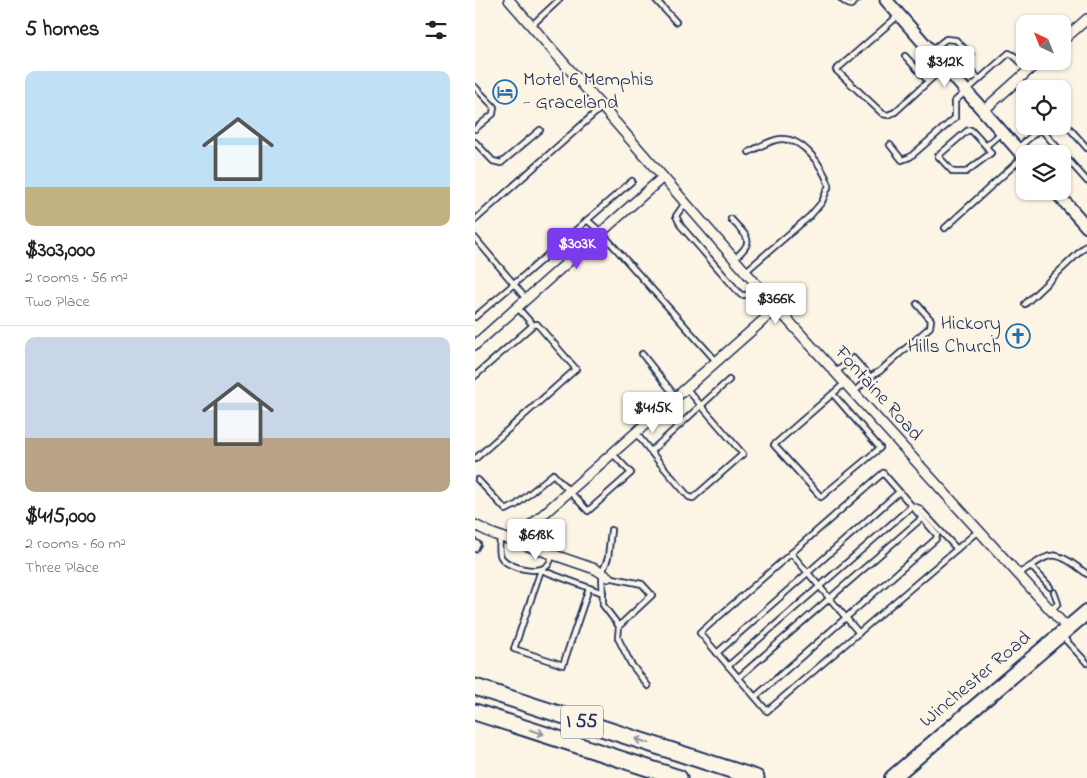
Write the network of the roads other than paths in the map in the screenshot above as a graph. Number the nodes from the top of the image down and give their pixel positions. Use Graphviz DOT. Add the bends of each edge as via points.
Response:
graph roads {
  1 [pos="509,0"];
  2 [pos="559,0"];
  3 [pos="656,0"];
  4 [pos="842,0"];
  5 [pos="857,0"];
  6 [pos="886,0"];
  7 [pos="899,15"];
  8 [pos="1087,19"];
  9 [pos="676,22"];
  10 [pos="531,26"];
  11 [pos="1071,33"];
  12 [pos="931,51"];
  13 [pos="905,56"];
  14 [pos="1016,58"];
  15 [pos="966,65"];
  16 [pos="944,67"];
  17 [pos="1029,70"];
  18 [pos="953,78"];
  19 [pos="979,79"];
  20 [pos="928,81"];
  21 [pos="475,87"];
  22 [pos="965,91"];
  23 [pos="602,107"];
  24 [pos="983,111"];
  25 [pos="475,129"];
  26 [pos="540,130"];
  27 [pos="1071,130"];
  28 [pos="1001,132"];
  29 [pos="1048,135"];
  30 [pos="475,142"];
  31 [pos="889,145"];
  32 [pos="986,146"];
  33 [pos="1016,148"];
  34 [pos="1087,148"];
  35 [pos="749,152"];
  36 [pos="1016,161"];
  37 [pos="663,178"];
  38 [pos="632,181"];
  39 [pos="1087,182"];
  40 [pos="1063,200"];
  41 [pos="685,203"];
  42 [pos="731,219"];
  43 [pos="475,220"];
  44 [pos="587,220"];
  45 [pos="945,228"];
  46 [pos="1087,228"];
  47 [pos="601,232"];
  48 [pos="475,238"];
  49 [pos="1087,245"];
  50 [pos="734,259"];
  51 [pos="745,272"];
  52 [pos="514,284"];
  53 [pos="759,287"];
  54 [pos="526,299"];
  55 [pos="917,304"];
  56 [pos="1025,304"];
  57 [pos="517,307"];
  58 [pos="777,308"];
  59 [pos="475,317"];
  60 [pos="533,326"];
  61 [pos="475,345"];
  62 [pos="642,354"];
  63 [pos="717,362"];
  64 [pos="835,373"];
  65 [pos="475,376"];
  66 [pos="870,377"];
  67 [pos="729,380"];
  68 [pos="845,383"];
  69 [pos="686,388"];
  70 [pos="854,393"];
  71 [pos="833,394"];
  72 [pos="676,397"];
  73 [pos="700,406"];
  74 [pos="636,433"];
  75 [pos="651,451"];
  76 [pos="613,454"];
  77 [pos="475,459"];
  78 [pos="478,480"];
  79 [pos="570,492"];
  80 [pos="899,492"];
  81 [pos="912,506"];
  82 [pos="922,518"];
  83 [pos="475,525"];
  84 [pos="611,530"];
  85 [pos="978,531"];
  86 [pos="501,537"];
  87 [pos="513,541"];
  88 [pos="475,542"];
  89 [pos="475,549"];
  90 [pos="957,549"];
  91 [pos="791,553"];
  92 [pos="553,554"];
  93 [pos="1031,566"];
  94 [pos="541,570"];
  95 [pos="807,573"];
  96 [pos="1018,574"];
  97 [pos="1087,574"];
  98 [pos="605,575"];
  99 [pos="1050,586"];
  100 [pos="820,587"];
  101 [pos="589,588"];
  102 [pos="1054,592"];
  103 [pos="603,593"];
  104 [pos="830,599"];
  105 [pos="1051,611"];
  106 [pos="1087,612"];
  107 [pos="846,617"];
  108 [pos="619,626"];
  109 [pos="1064,631"];
  110 [pos="859,633"];
  111 [pos="717,653"];
  112 [pos="1087,664"];
  113 [pos="728,666"];
  114 [pos="739,678"];
  115 [pos="648,686"];
  116 [pos="475,687"];
  117 [pos="755,697"];
  118 [pos="475,712"];
  119 [pos="679,778"];
  120 [pos="756,778"];
  121 [pos="891,778"];
  1 -- 10 [label="street, Fontaine Road"];
  2 -- 10 [label="lane"];
  3 -- 9 [label="lane"];
  4 -- 5 [label="lane" via="851,5"];
  6 -- 7 [label="main road"];
  7 -- 12 [label="main road"];
  7 -- 20 [label="lane" via="836,70 888,116"];
  8 -- 11 [label="street"];
  10 -- 23 [label="street, Fontaine Road"];
  12 -- 15 [label="lane" via="946,40 956,40 971,55"];
  12 -- 16 [label="main road"];
  13 -- 20 [label="lane"];
  14 -- 19 [label="lane" via="1009,53"];
  15 -- 18 [label="lane"];
  15 -- 19 [label="lane"];
  16 -- 18 [label="main road"];
  16 -- 20 [label="lane"];
  17 -- 24 [label="street"];
  18 -- 22 [label="main road"];
  19 -- 22 [label="lane"];
  21 -- 25 [label="lane" via="494,108 493,114"];
  22 -- 24 [label="main road"];
  22 -- 31 [label="lane" via="955,101 955,118 910,157 902,160"];
  23 -- 37 [label="street, Fontaine Road"];
  23 -- 43 [label="lane"];
  24 -- 28 [label="main road"];
  26 -- 30 [label="lane" via="501,163 493,161"];
  27 -- 34 [label="lane"];
  28 -- 32 [label="lane"];
  28 -- 33 [label="main road"];
  29 -- 39 [label="lane"];
  32 -- 32 [label="lane" via="971,130 938,156 953,172 966,172 991,152"];
  35 -- 51 [label="lane" via="771,141 791,140 818,161 829,185 822,202 810,216"];
  36 -- 45 [label="lane"];
  37 -- 41 [label="street, Fontaine Road"];
  37 -- 47 [label="street"];
  38 -- 44 [label="lane"];
  40 -- 46 [label="main road"];
  41 -- 50 [label="street, Fontaine Road"];
  41 -- 53 [label="lane" via="675,216 681,226 741,295 749,295"];
  42 -- 50 [label="lane" via="748,238 745,249"];
  44 -- 47 [label="lane"];
  44 -- 52 [label="lane"];
  47 -- 54 [label="street"];
  47 -- 63 [label="lane"];
  48 -- 52 [label="lane"];
  49 -- 56 [label="lane"];
  50 -- 51 [label="street, Fontaine Road"];
  51 -- 53 [label="street, Fontaine Road"];
  52 -- 54 [label="lane"];
  52 -- 59 [label="lane"];
  53 -- 58 [label="street, Fontaine Road"];
  54 -- 57 [label="street"];
  55 -- 66 [label="lane" via="931,320 930,327 880,372"];
  57 -- 60 [label="lane"];
  57 -- 61 [label="street"];
  58 -- 63 [label="street"];
  58 -- 64 [label="street, Fontaine Road"];
  60 -- 65 [label="lane"];
  60 -- 77 [label="lane" via="537,324 576,369"];
  62 -- 72 [label="lane"];
  63 -- 69 [label="street"];
  64 -- 66 [label="lane" via="853,358"];
  64 -- 68 [label="street, Fontaine Road"];
  66 -- 70 [label="lane"];
  67 -- 73 [label="lane"];
  68 -- 70 [label="street, Fontaine Road"];
  68 -- 71 [label="lane"];
  69 -- 72 [label="street"];
  69 -- 73 [label="lane"];
  70 -- 85 [label="street, Fontaine Road"];
  71 -- 71 [label="lane" via="774,445 821,498 880,448"];
  72 -- 74 [label="street"];
  73 -- 75 [label="lane"];
  73 -- 75 [label="lane" via="743,454 693,498"];
  74 -- 75 [label="lane"];
  74 -- 76 [label="street"];
  76 -- 79 [label="street"];
  76 -- 79 [label="lane" via="631,473 624,480 588,511"];
  78 -- 79 [label="lane" via="506,510 553,474"];
  79 -- 87 [label="street"];
  80 -- 81 [label="lane"];
  80 -- 91 [label="lane" via="883,473"];
  80 -- 95 [label="lane"];
  81 -- 82 [label="lane"];
  81 -- 90 [label="lane" via="919,508"];
  81 -- 100 [label="lane"];
  82 -- 104 [label="lane"];
  82 -- 107 [label="lane" via="937,535 936,539"];
  83 -- 86 [label="street"];
  84 -- 98 [label="lane"];
  85 -- 90 [label="lane"];
  85 -- 96 [label="street, Fontaine Road"];
  86 -- 87 [label="street"];
  86 -- 94 [label="lane" via="502,559 519,568"];
  87 -- 92 [label="street"];
  88 -- 89 [label="lane" via="478,544"];
  90 -- 110 [label="lane"];
  91 -- 95 [label="lane"];
  91 -- 111 [label="lane" via="700,633"];
  92 -- 94 [label="lane" via="549,565"];
  92 -- 98 [label="street"];
  93 -- 96 [label="lane"];
  93 -- 97 [label="lane" via="1050,555 1061,556"];
  93 -- 99 [label="lane"];
  94 -- 101 [label="lane"];
  94 -- 101 [label="lane" via="514,649 563,665"];
  95 -- 100 [label="lane"];
  95 -- 111 [label="lane"];
  96 -- 105 [label="street, Fontaine Road"];
  98 -- 103 [label="lane"];
  98 -- 108 [label="lane" via="642,584 652,595"];
  100 -- 104 [label="lane"];
  100 -- 113 [label="lane"];
  101 -- 103 [label="lane"];
  102 -- 105 [label="lane" via="1059,602"];
  103 -- 108 [label="lane" via="603,605"];
  104 -- 107 [label="lane"];
  104 -- 114 [label="lane"];
  105 -- 109 [label="street, Fontaine Road"];
  106 -- 109 [label="main road, Winchester Road"];
  107 -- 110 [label="lane"];
  107 -- 117 [label="lane"];
  108 -- 115 [label="lane" via="618,638 631,664"];
  109 -- 112 [label="lane"];
  109 -- 121 [label="main road, Winchester Road"];
  110 -- 117 [label="lane" via="767,711"];
  111 -- 113 [label="lane"];
  113 -- 114 [label="lane"];
  114 -- 117 [label="lane"];
  120 -- 116 [label="highway, I 55, one-way"];
  118 -- 119 [label="highway, I 55, one-way"];
}
